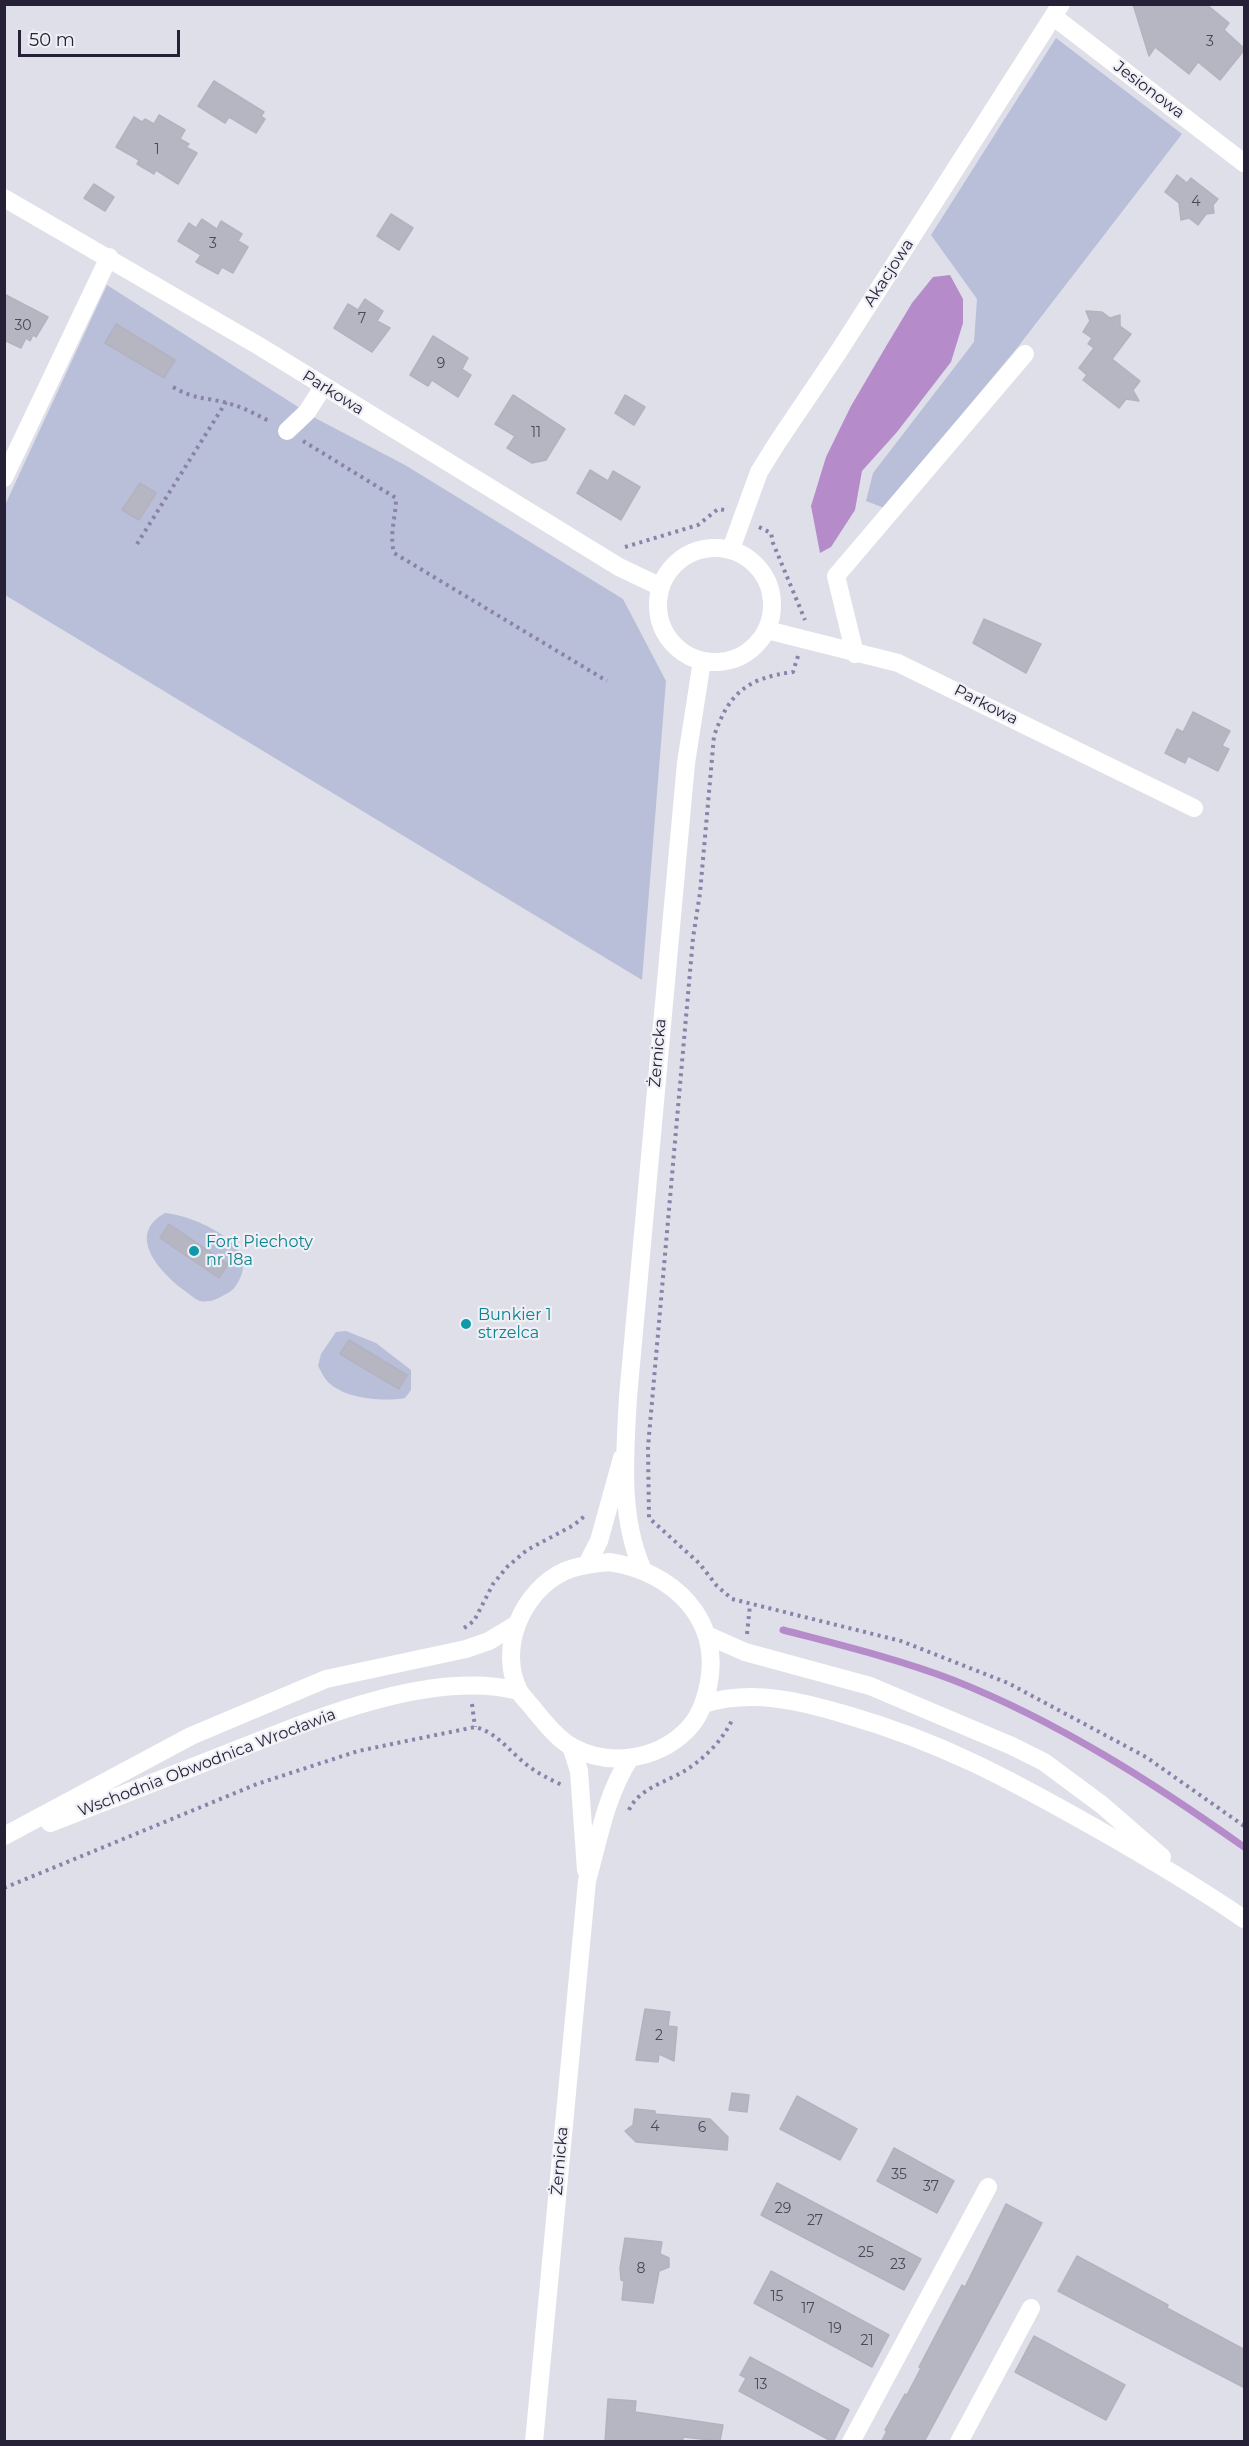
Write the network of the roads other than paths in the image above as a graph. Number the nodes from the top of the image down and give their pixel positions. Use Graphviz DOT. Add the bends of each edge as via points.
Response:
graph roads {
  1 [pos="1058,11"];
  2 [pos="1245,163"];
  3 [pos="4,198"];
  4 [pos="109,257"];
  5 [pos="1025,354"];
  6 [pos="323,387"];
  7 [pos="287,431"];
  8 [pos="4,478"];
  9 [pos="731,549"];
  10 [pos="661,587"];
  11 [pos="767,630"];
  12 [pos="855,654"];
  13 [pos="702,661"];
  14 [pos="1194,808"];
  15 [pos="625,1448"];
  16 [pos="586,1564"];
  17 [pos="642,1568"];
  18 [pos="517,1624"];
  19 [pos="709,1636"];
  20 [pos="519,1691"];
  21 [pos="704,1704"];
  22 [pos="571,1746"];
  23 [pos="630,1758"];
  24 [pos="4,1839"];
  25 [pos="587,1881"];
  26 [pos="1193,1884"];
  27 [pos="1245,1919"];
  28 [pos="988,2187"];
  29 [pos="1031,2308"];
  30 [pos="534,2442"];
  31 [pos="851,2442"];
  32 [pos="959,2442"];
  1 -- 2 [label="street, Jesionowa"];
  1 -- 9 [label="street, Akacjowa" via="759,472"];
  3 -- 4 [label="street, Parkowa"];
  4 -- 6 [label="street, Parkowa"];
  4 -- 8 [label="street"];
  5 -- 12 [label="street" via="836,576"];
  6 -- 7 [label="street" via="307,412"];
  6 -- 10 [label="street, Parkowa" via="619,567"];
  9 -- 10 [label="street" via="707,548 683,557"];
  9 -- 11 [label="street" via="751,560 770,588 772,606"];
  10 -- 13 [label="street" via="660,621 668,637 683,653"];
  11 -- 12 [label="street, Parkowa"];
  11 -- 13 [label="street" via="746,654 728,661"];
  12 -- 14 [label="street, Parkowa" via="898,663"];
  13 -- 15 [label="street, Żernicka" via="686,763"];
  15 -- 16 [label="street, Żernicka" via="599,1541"];
  15 -- 17 [label="street, Żernicka" via="628,1516"];
  16 -- 17 [label="street" via="609,1562"];
  16 -- 18 [label="street" via="564,1571 536,1592"];
  17 -- 19 [label="street" via="680,1594"];
  18 -- 20 [label="street" via="512,1648"];
  18 -- 24 [label="street, Wschodnia Obwodnica Wrocławia" via="466,1649 326,1679 191,1736"];
  19 -- 21 [label="street" via="712,1668"];
  19 -- 26 [label="street" via="746,1652 870,1686 951,1718 1033,1757 1102,1805"];
  20 -- 22 [label="street" via="553,1732"];
  20 -- 24 [label="street, Wschodnia Obwodnica Wrocławia" via="469,1685 404,1695 328,1714"];
  21 -- 23 [label="street" via="682,1734 646,1754"];
  21 -- 26 [label="street" via="738,1697 807,1703 936,1744 990,1768"];
  22 -- 23 [label="street" via="605,1757"];
  22 -- 25 [label="street, Żernicka" via="579,1771"];
  23 -- 25 [label="street, Żernicka" via="610,1797"];
  25 -- 30 [label="street, Żernicka"];
  26 -- 27 [label="street"];
  28 -- 31 [label="street"];
  29 -- 32 [label="street"];
}
